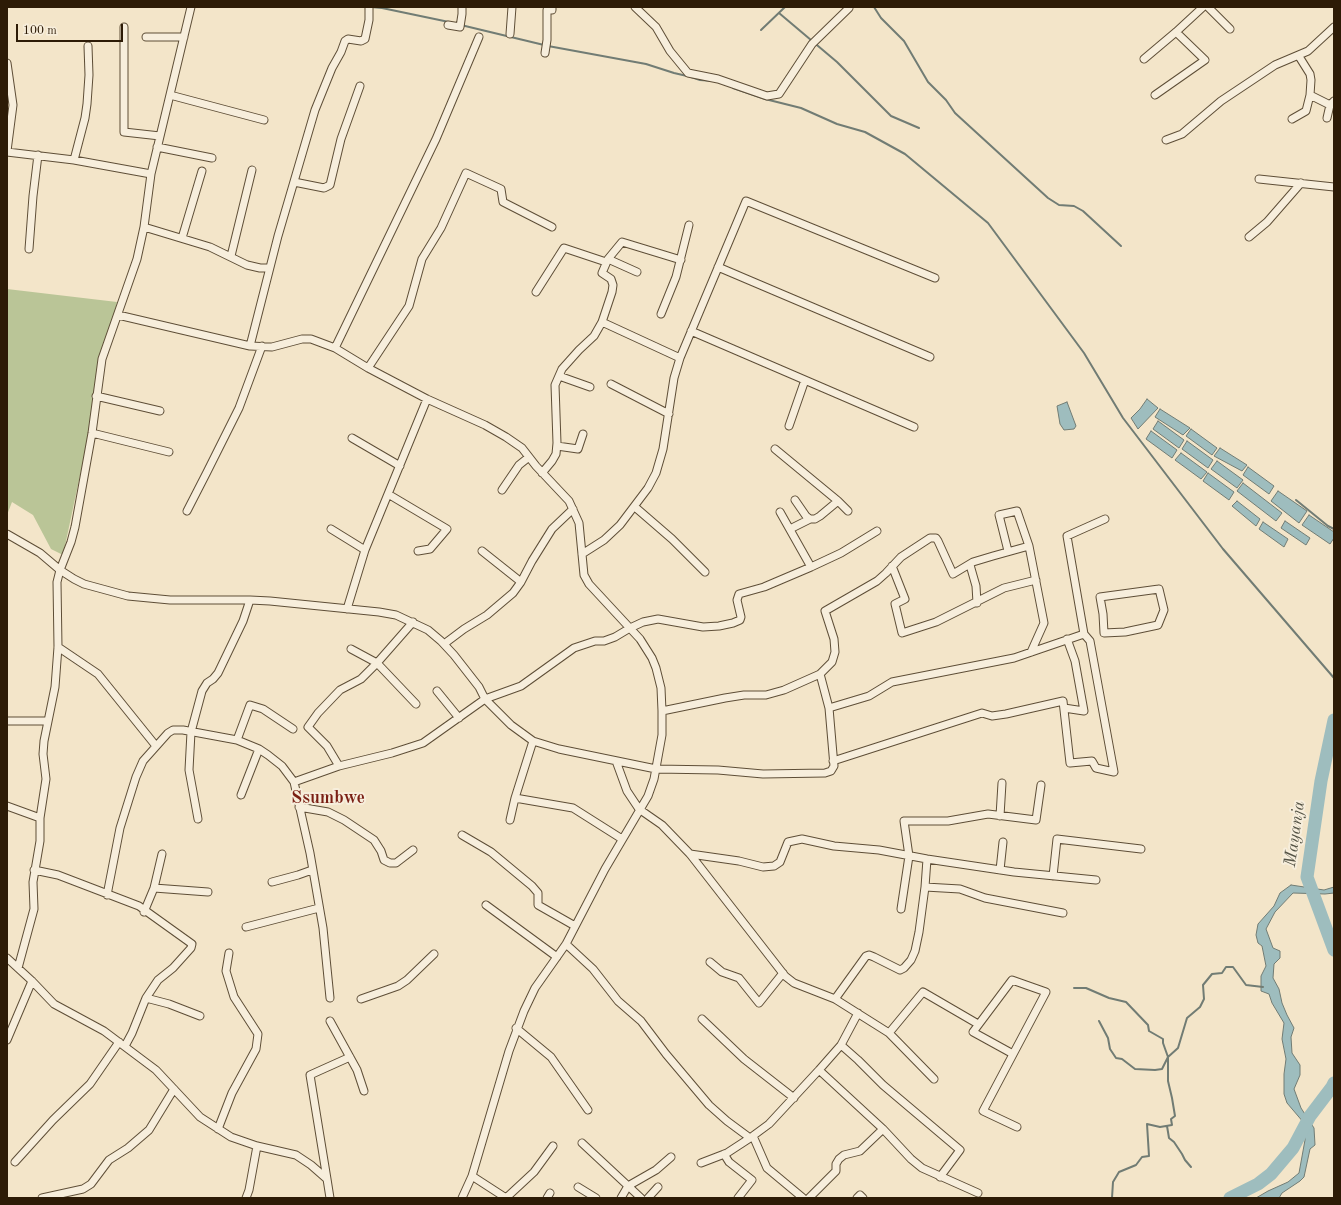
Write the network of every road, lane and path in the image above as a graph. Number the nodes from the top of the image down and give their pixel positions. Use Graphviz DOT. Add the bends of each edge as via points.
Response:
graph roads {
  1 [pos="191,7"];
  2 [pos="462,7"];
  3 [pos="512,7"];
  4 [pos="552,7"];
  5 [pos="635,7"];
  6 [pos="1203,7"];
  7 [pos="1208,7"];
  8 [pos="368,8"];
  9 [pos="849,8"];
  10 [pos="448,25"];
  11 [pos="124,27"];
  12 [pos="1334,27"];
  13 [pos="1230,29"];
  14 [pos="1176,32"];
  15 [pos="510,34"];
  16 [pos="146,37"];
  17 [pos="184,37"];
  18 [pos="479,37"];
  19 [pos="88,46"];
  20 [pos="546,48"];
  21 [pos="1300,55"];
  22 [pos="1144,58"];
  23 [pos="7,63"];
  24 [pos="360,86"];
  25 [pos="170,95"];
  26 [pos="1155,95"];
  27 [pos="1310,96"];
  28 [pos="1332,103"];
  29 [pos="1327,118"];
  30 [pos="1292,119"];
  31 [pos="264,120"];
  32 [pos="160,136"];
  33 [pos="1166,140"];
  34 [pos="158,147"];
  35 [pos="7,152"];
  36 [pos="38,155"];
  37 [pos="212,158"];
  38 [pos="74,160"];
  39 [pos="252,170"];
  40 [pos="202,171"];
  41 [pos="151,174"];
  42 [pos="1259,179"];
  43 [pos="294,182"];
  44 [pos="1300,183"];
  45 [pos="1334,187"];
  46 [pos="689,225"];
  47 [pos="144,227"];
  48 [pos="552,227"];
  49 [pos="1249,237"];
  50 [pos="182,238"];
  51 [pos="29,249"];
  52 [pos="231,256"];
  53 [pos="607,260"];
  54 [pos="681,260"];
  55 [pos="718,267"];
  56 [pos="269,268"];
  57 [pos="637,272"];
  58 [pos="935,278"];
  59 [pos="536,292"];
  60 [pos="661,314"];
  61 [pos="118,315"];
  62 [pos="602,322"];
  63 [pos="691,331"];
  64 [pos="250,346"];
  65 [pos="262,346"];
  66 [pos="335,348"];
  67 [pos="930,357"];
  68 [pos="680,358"];
  69 [pos="368,368"];
  70 [pos="559,376"];
  71 [pos="805,380"];
  72 [pos="611,384"];
  73 [pos="590,387"];
  74 [pos="96,396"];
  75 [pos="427,399"];
  76 [pos="160,410"];
  77 [pos="669,414"];
  78 [pos="789,426"];
  79 [pos="914,426"];
  80 [pos="92,433"];
  81 [pos="583,434"];
  82 [pos="352,438"];
  83 [pos="557,446"];
  84 [pos="775,450"];
  85 [pos="169,452"];
  86 [pos="529,457"];
  87 [pos="400,466"];
  88 [pos="542,473"];
  89 [pos="502,490"];
  90 [pos="388,494"];
  91 [pos="795,500"];
  92 [pos="838,501"];
  93 [pos="635,507"];
  94 [pos="573,509"];
  95 [pos="187,511"];
  96 [pos="848,511"];
  97 [pos="780,512"];
  98 [pos="810,519"];
  99 [pos="1105,519"];
  100 [pos="331,528"];
  101 [pos="790,529"];
  102 [pos="877,531"];
  103 [pos="7,535"];
  104 [pos="1029,546"];
  105 [pos="366,550"];
  106 [pos="418,551"];
  107 [pos="482,551"];
  108 [pos="1008,551"];
  109 [pos="582,554"];
  110 [pos="892,566"];
  111 [pos="970,566"];
  112 [pos="811,567"];
  113 [pos="60,570"];
  114 [pos="705,572"];
  115 [pos="1036,580"];
  116 [pos="521,582"];
  117 [pos="250,600"];
  118 [pos="977,602"];
  119 [pos="347,609"];
  120 [pos="413,622"];
  121 [pos="1145,626"];
  122 [pos="630,628"];
  123 [pos="1084,634"];
  124 [pos="1067,639"];
  125 [pos="444,644"];
  126 [pos="58,647"];
  127 [pos="351,648"];
  128 [pos="1030,652"];
  129 [pos="377,663"];
  130 [pos="820,674"];
  131 [pos="437,691"];
  132 [pos="485,699"];
  133 [pos="416,704"];
  134 [pos="829,708"];
  135 [pos="1064,708"];
  136 [pos="662,711"];
  137 [pos="458,718"];
  138 [pos="47,721"];
  139 [pos="7,722"];
  140 [pos="293,729"];
  141 [pos="191,732"];
  142 [pos="237,740"];
  143 [pos="533,741"];
  144 [pos="156,746"];
  145 [pos="259,749"];
  146 [pos="616,761"];
  147 [pos="834,761"];
  148 [pos="339,766"];
  149 [pos="656,769"];
  150 [pos="294,782"];
  151 [pos="1002,783"];
  152 [pos="1041,785"];
  153 [pos="241,795"];
  154 [pos="515,798"];
  155 [pos="7,806"];
  156 [pos="299,808"];
  157 [pos="640,809"];
  158 [pos="1000,816"];
  159 [pos="40,818"];
  160 [pos="198,819"];
  161 [pos="510,820"];
  162 [pos="462,835"];
  163 [pos="622,839"];
  164 [pos="1003,842"];
  165 [pos="1141,849"];
  166 [pos="413,850"];
  167 [pos="162,854"];
  168 [pos="690,854"];
  169 [pos="909,856"];
  170 [pos="927,859"];
  171 [pos="34,870"];
  172 [pos="312,870"];
  173 [pos="1000,870"];
  174 [pos="1053,876"];
  175 [pos="1096,880"];
  176 [pos="272,882"];
  177 [pos="925,887"];
  178 [pos="154,888"];
  179 [pos="208,892"];
  180 [pos="107,895"];
  181 [pos="486,905"];
  182 [pos="319,908"];
  183 [pos="901,909"];
  184 [pos="144,912"];
  185 [pos="1063,913"];
  186 [pos="575,926"];
  187 [pos="246,927"];
  188 [pos="566,944"];
  189 [pos="229,953"];
  190 [pos="434,954"];
  191 [pos="557,957"];
  192 [pos="7,958"];
  193 [pos="710,962"];
  194 [pos="18,968"];
  195 [pos="783,973"];
  196 [pos="32,981"];
  197 [pos="146,998"];
  198 [pos="330,998"];
  199 [pos="361,999"];
  200 [pos="835,999"];
  201 [pos="858,1013"];
  202 [pos="200,1016"];
  203 [pos="702,1019"];
  204 [pos="330,1021"];
  205 [pos="978,1024"];
  206 [pos="516,1028"];
  207 [pos="889,1033"];
  208 [pos="7,1040"];
  209 [pos="122,1044"];
  210 [pos="841,1045"];
  211 [pos="1013,1054"];
  212 [pos="350,1057"];
  213 [pos="819,1070"];
  214 [pos="934,1080"];
  215 [pos="174,1089"];
  216 [pos="364,1091"];
  217 [pos="794,1098"];
  218 [pos="588,1110"];
  219 [pos="1017,1127"];
  220 [pos="218,1128"];
  221 [pos="883,1129"];
  222 [pos="752,1137"];
  223 [pos="582,1143"];
  224 [pos="258,1146"];
  225 [pos="552,1146"];
  226 [pos="724,1154"];
  227 [pos="671,1157"];
  228 [pos="15,1162"];
  229 [pos="701,1164"];
  230 [pos="472,1176"];
  231 [pos="940,1177"];
  232 [pos="327,1179"];
  233 [pos="578,1186"];
  234 [pos="628,1186"];
  235 [pos="658,1187"];
  236 [pos="978,1193"];
  237 [pos="42,1198"];
  238 [pos="246,1198"];
  239 [pos="330,1198"];
  240 [pos="462,1198"];
  241 [pos="506,1198"];
  242 [pos="596,1198"];
  243 [pos="621,1198"];
  244 [pos="641,1198"];
  245 [pos="648,1198"];
  246 [pos="738,1198"];
  247 [pos="803,1198"];
  248 [pos="810,1198"];
  249 [pos="857,1198"];
  250 [pos="863,1198"];
  1 -- 17 [label="street"];
  2 -- 10 [label="street" via="460,25"];
  3 -- 15 [label="street"];
  4 -- 20 [label="street" via="552,10 547,10"];
  5 -- 9 [label="street" via="656,27 670,51 688,73 718,79 767,96 779,94 814,42"];
  6 -- 14 [label="street"];
  7 -- 13 [label="street"];
  8 -- 43 [label="street" via="369,20 365,39 346,40 332,68 315,110"];
  11 -- 32 [label="street" via="124,132"];
  12 -- 21 [label="street"];
  14 -- 22 [label="street"];
  14 -- 26 [label="street" via="1206,60"];
  16 -- 17 [label="street"];
  17 -- 25 [label="street"];
  18 -- 66 [label="street" via="436,139"];
  19 -- 38 [label="street" via="87,104"];
  21 -- 27 [label="street" via="1310,74"];
  21 -- 33 [label="street" via="1275,65 1221,101 1182,134"];
  23 -- 35 [label="street" via="13,105"];
  24 -- 43 [label="street" via="341,139 330,185 324,188"];
  25 -- 31 [label="street"];
  25 -- 32 [label="street"];
  27 -- 28 [label="street"];
  27 -- 30 [label="street" via="1306,111"];
  28 -- 29 [label="street"];
  32 -- 34 [label="street"];
  34 -- 37 [label="street"];
  34 -- 41 [label="street"];
  35 -- 36 [label="street"];
  36 -- 38 [label="street"];
  36 -- 51 [label="street"];
  38 -- 41 [label="street"];
  39 -- 52 [label="street"];
  40 -- 50 [label="street"];
  41 -- 47 [label="street"];
  42 -- 44 [label="street"];
  43 -- 56 [label="street"];
  44 -- 45 [label="street"];
  44 -- 49 [label="street" via="1267,222"];
  46 -- 54 [label="street"];
  47 -- 50 [label="street"];
  47 -- 61 [label="street" via="137,259"];
  48 -- 69 [label="street" via="503,202 501,189 466,173 441,228 422,259 409,306"];
  50 -- 52 [label="street" via="210,246"];
  52 -- 56 [label="street" via="247,265"];
  53 -- 54 [label="street" via="622,242"];
  53 -- 57 [label="street"];
  53 -- 59 [label="street" via="564,248"];
  53 -- 62 [label="street" via="602,274 611,279 613,285"];
  54 -- 60 [label="street"];
  55 -- 58 [label="street" via="746,201"];
  55 -- 63 [label="street"];
  55 -- 67 [label="street"];
  56 -- 64 [label="street"];
  61 -- 64 [label="street"];
  61 -- 74 [label="street" via="102,359"];
  62 -- 68 [label="street"];
  62 -- 70 [label="street" via="594,336 562,369"];
  63 -- 68 [label="street"];
  63 -- 71 [label="street"];
  64 -- 65 [label="street"];
  65 -- 66 [label="street" via="272,347 311,339"];
  65 -- 95 [label="street" via="239,408"];
  66 -- 69 [label="street"];
  68 -- 77 [label="street" via="674,378"];
  69 -- 75 [label="street"];
  70 -- 73 [label="street"];
  70 -- 83 [label="street" via="556,385"];
  71 -- 78 [label="street"];
  71 -- 79 [label="street"];
  72 -- 77 [label="street"];
  74 -- 76 [label="street"];
  74 -- 80 [label="street"];
  75 -- 86 [label="street" via="485,425 522,448"];
  75 -- 87 [label="street"];
  77 -- 93 [label="street" via="664,449 656,473"];
  80 -- 85 [label="street"];
  80 -- 113 [label="street" via="72,542"];
  81 -- 83 [label="street" via="578,449"];
  82 -- 87 [label="street"];
  83 -- 88 [label="street" via="556,454"];
  84 -- 92 [label="street"];
  86 -- 88 [label="street"];
  86 -- 89 [label="street" via="519,465"];
  87 -- 90 [label="street"];
  88 -- 94 [label="street" via="569,501"];
  90 -- 105 [label="street"];
  90 -- 106 [label="street" via="448,529 430,549"];
  91 -- 98 [label="street"];
  92 -- 96 [label="street"];
  92 -- 98 [label="street" via="820,516"];
  93 -- 109 [label="street" via="604,540"];
  93 -- 114 [label="street"];
  94 -- 109 [label="street" via="579,523"];
  94 -- 116 [label="street" via="552,529"];
  97 -- 101 [label="street"];
  98 -- 101 [label="street"];
  99 -- 123 [label="street" via="1067,536"];
  100 -- 105 [label="street"];
  101 -- 112 [label="street"];
  102 -- 112 [label="street" via="841,553"];
  103 -- 113 [label="street" via="40,553"];
  104 -- 108 [label="street"];
  104 -- 108 [label="street" via="1017,511 999,515"];
  104 -- 115 [label="street"];
  105 -- 119 [label="street"];
  107 -- 116 [label="street"];
  108 -- 111 [label="street" via="974,562"];
  109 -- 122 [label="street" via="584,575 589,584"];
  110 -- 111 [label="street" via="930,538 936,538 953,574"];
  110 -- 118 [label="street" via="905,599 895,604 902,632 936,622"];
  110 -- 130 [label="street" via="877,581 825,611 834,639 835,652 832,662"];
  111 -- 118 [label="street" via="976,586"];
  112 -- 122 [label="street" via="764,587 738,594 740,620 703,627 658,619"];
  113 -- 117 [label="street" via="84,584 128,596 170,600"];
  113 -- 126 [label="street" via="56,595"];
  115 -- 118 [label="street" via="1004,588"];
  115 -- 128 [label="street" via="1044,623"];
  116 -- 125 [label="street" via="487,615"];
  117 -- 119 [label="street"];
  117 -- 141 [label="street" via="243,621 218,673 202,691"];
  119 -- 120 [label="street" via="396,615"];
  120 -- 125 [label="street" via="428,630"];
  120 -- 129 [label="street"];
  121 -- 121 [label="street" via="1125,632 1104,633 1100,597 1159,589 1164,610 1158,625"];
  122 -- 132 [label="street" via="604,641 595,640 574,648 521,686"];
  122 -- 136 [label="street" via="640,639 656,668 661,688"];
  123 -- 124 [label="street"];
  123 -- 135 [label="street" via="1090,641 1114,772 1096,768 1092,761 1070,763"];
  124 -- 128 [label="street"];
  124 -- 135 [label="street" via="1075,661 1084,711"];
  125 -- 132 [label="street" via="479,687"];
  126 -- 138 [label="street" via="55,687"];
  126 -- 144 [label="street" via="98,674"];
  127 -- 129 [label="street"];
  128 -- 134 [label="street" via="983,665 892,682 869,696"];
  129 -- 133 [label="street"];
  129 -- 148 [label="street" via="361,679 340,690 308,727 327,746"];
  130 -- 134 [label="street"];
  130 -- 136 [label="street" via="766,695 744,695"];
  131 -- 137 [label="street"];
  132 -- 137 [label="street"];
  132 -- 143 [label="street" via="511,725"];
  134 -- 147 [label="street"];
  135 -- 147 [label="street" via="1063,701 992,716 982,712"];
  136 -- 149 [label="street" via="662,735"];
  137 -- 148 [label="street" via="423,743"];
  138 -- 139 [label="street"];
  138 -- 159 [label="street" via="43,754 46,779"];
  140 -- 142 [label="street" via="263,709 250,705"];
  141 -- 142 [label="street"];
  141 -- 144 [label="street" via="174,730"];
  141 -- 160 [label="street" via="189,770"];
  142 -- 145 [label="street"];
  143 -- 146 [label="street"];
  143 -- 154 [label="street"];
  144 -- 180 [label="street" via="143,761 136,777 120,828"];
  145 -- 150 [label="street" via="282,766"];
  145 -- 153 [label="street"];
  146 -- 149 [label="street"];
  146 -- 157 [label="street" via="627,791"];
  147 -- 149 [label="street" via="834,766 825,774"];
  148 -- 150 [label="street"];
  149 -- 157 [label="street" via="648,796"];
  150 -- 156 [label="street"];
  151 -- 158 [label="street"];
  152 -- 158 [label="street" via="1036,820"];
  154 -- 161 [label="street"];
  154 -- 163 [label="street" via="573,808"];
  155 -- 159 [label="street"];
  156 -- 166 [label="street" via="328,812 344,820 374,840 384,860 390,863 396,863"];
  156 -- 172 [label="street"];
  157 -- 163 [label="street"];
  157 -- 168 [label="street" via="662,825"];
  158 -- 169 [label="street" via="988,814 948,821 904,821"];
  159 -- 171 [label="street" via="40,841"];
  162 -- 186 [label="street" via="492,852 532,886 538,893 538,905"];
  163 -- 186 [label="street"];
  164 -- 173 [label="street"];
  165 -- 174 [label="street" via="1057,839"];
  167 -- 178 [label="street"];
  168 -- 169 [label="street" via="763,867 774,866 780,862 788,842 802,839"];
  168 -- 195 [label="street"];
  169 -- 170 [label="street"];
  169 -- 183 [label="street"];
  170 -- 173 [label="street"];
  170 -- 177 [label="street"];
  171 -- 180 [label="street" via="58,876"];
  171 -- 194 [label="street" via="34,909"];
  172 -- 176 [label="street"];
  172 -- 182 [label="street"];
  173 -- 174 [label="street"];
  174 -- 175 [label="street"];
  177 -- 185 [label="street" via="960,889 985,898"];
  177 -- 200 [label="street" via="915,951 911,960 900,970 874,957 866,956"];
  178 -- 179 [label="street"];
  178 -- 184 [label="street"];
  180 -- 184 [label="street" via="139,906"];
  181 -- 191 [label="street"];
  182 -- 187 [label="street"];
  182 -- 198 [label="street"];
  184 -- 197 [label="street" via="192,944 173,968 158,980"];
  186 -- 188 [label="street"];
  188 -- 191 [label="street"];
  188 -- 222 [label="street" via="593,969 618,1001 641,1021 709,1105 727,1121"];
  189 -- 220 [label="street" via="226,971 234,997 258,1034 256,1050 232,1093"];
  190 -- 199 [label="street" via="398,986"];
  191 -- 206 [label="street" via="535,988"];
  192 -- 194 [label="street"];
  193 -- 195 [label="street" via="722,972 739,978 759,1003"];
  194 -- 196 [label="street"];
  195 -- 200 [label="street" via="794,983"];
  196 -- 208 [label="street"];
  196 -- 209 [label="street" via="54,1004 104,1031"];
  197 -- 202 [label="street"];
  197 -- 209 [label="street" via="132,1033"];
  200 -- 201 [label="street"];
  201 -- 207 [label="street"];
  201 -- 210 [label="street"];
  203 -- 217 [label="street" via="744,1059"];
  204 -- 212 [label="street"];
  205 -- 207 [label="street" via="923,992"];
  205 -- 211 [label="street" via="973,1032"];
  205 -- 211 [label="street" via="1012,980 1046,992"];
  206 -- 218 [label="street" via="551,1057"];
  206 -- 230 [label="street"];
  207 -- 214 [label="street"];
  209 -- 215 [label="street" via="156,1070"];
  209 -- 228 [label="street" via="90,1084"];
  210 -- 213 [label="street"];
  210 -- 231 [label="street" via="883,1085 960,1150"];
  211 -- 219 [label="street" via="983,1111"];
  212 -- 216 [label="street"];
  212 -- 232 [label="street" via="310,1075"];
  213 -- 217 [label="street"];
  213 -- 221 [label="street"];
  215 -- 220 [label="street" via="200,1117"];
  215 -- 237 [label="street" via="149,1130 128,1148 108,1160 91,1184 83,1189"];
  217 -- 222 [label="street" via="769,1124"];
  220 -- 224 [label="street"];
  221 -- 231 [label="street" via="911,1159"];
  221 -- 248 [label="street" via="860,1151 839,1159 836,1171"];
  222 -- 226 [label="street"];
  222 -- 247 [label="street" via="767,1168"];
  223 -- 234 [label="street"];
  224 -- 232 [label="street" via="296,1155"];
  224 -- 238 [label="street"];
  225 -- 241 [label="street" via="534,1172"];
  226 -- 229 [label="street"];
  226 -- 246 [label="street" via="729,1162 752,1180"];
  227 -- 234 [label="street" via="656,1170"];
  230 -- 240 [label="street"];
  230 -- 241 [label="street"];
  231 -- 236 [label="street"];
  232 -- 239 [label="street"];
  233 -- 242 [label="street"];
  234 -- 243 [label="street"];
  234 -- 244 [label="street"];
  235 -- 245 [label="street"];
  249 -- 250 [label="street" via="860,1195"];
}
